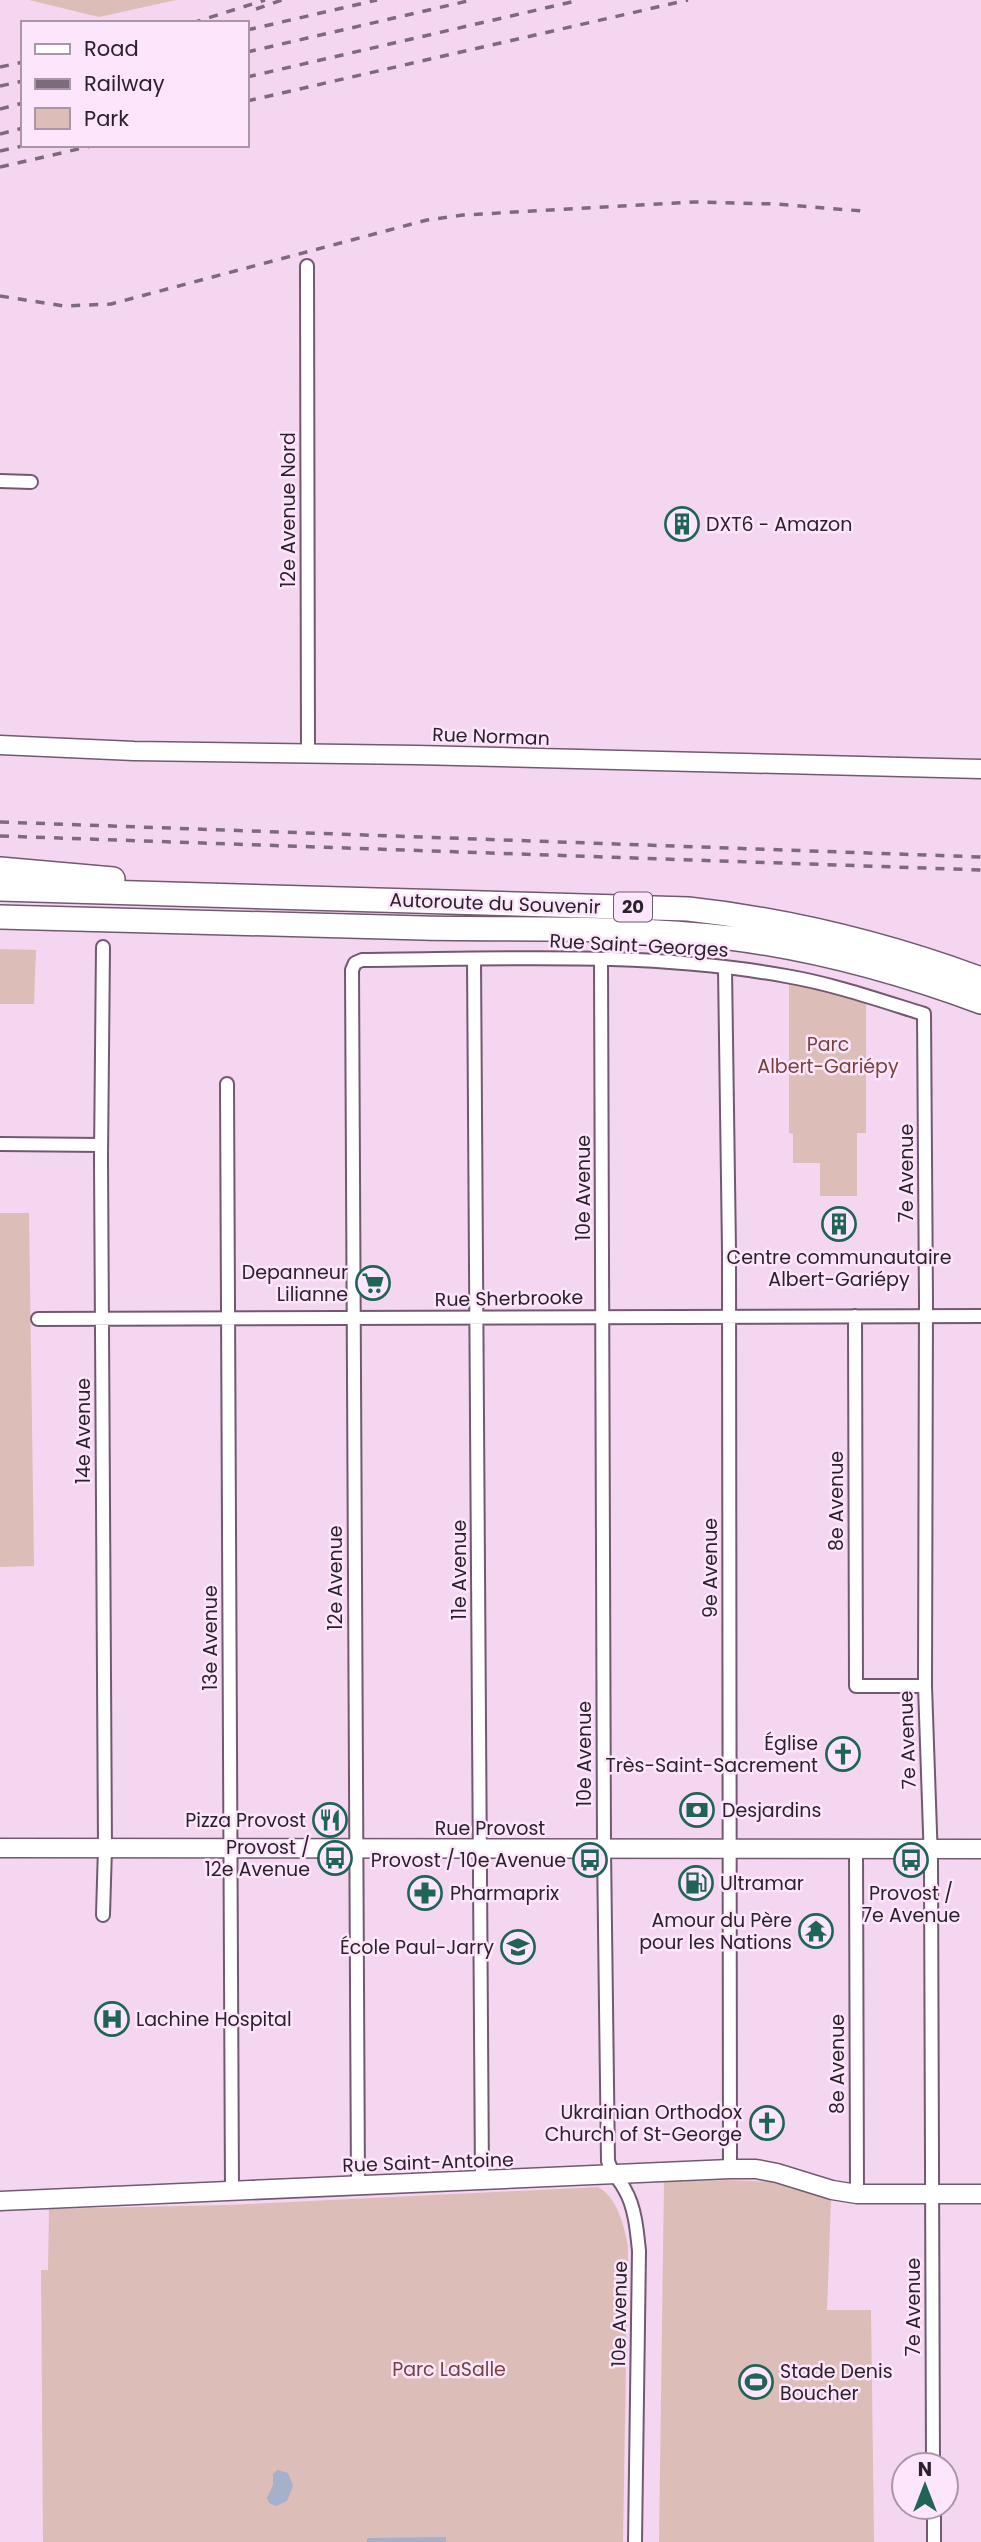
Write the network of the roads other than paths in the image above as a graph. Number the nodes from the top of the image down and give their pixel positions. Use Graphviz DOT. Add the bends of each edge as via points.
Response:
graph roads {
  1 [pos="307,266"];
  2 [pos="0,481"];
  3 [pos="31,482"];
  4 [pos="0,745"];
  5 [pos="308,754"];
  6 [pos="981,769"];
  7 [pos="0,869"];
  8 [pos="0,889"];
  9 [pos="276,897"];
  10 [pos="0,917"];
  11 [pos="103,947"];
  12 [pos="474,959"];
  13 [pos="601,960"];
  14 [pos="725,968"];
  15 [pos="352,970"];
  16 [pos="981,979"];
  17 [pos="981,1002"];
  18 [pos="924,1014"];
  19 [pos="227,1084"];
  20 [pos="0,1144"];
  21 [pos="101,1145"];
  22 [pos="603,1316"];
  23 [pos="728,1316"];
  24 [pos="855,1316"];
  25 [pos="926,1316"];
  26 [pos="981,1316"];
  27 [pos="477,1317"];
  28 [pos="353,1318"];
  29 [pos="38,1319"];
  30 [pos="227,1319"];
  31 [pos="102,1320"];
  32 [pos="925,1686"];
  33 [pos="0,1848"];
  34 [pos="105,1848"];
  35 [pos="230,1848"];
  36 [pos="355,1849"];
  37 [pos="604,1849"];
  38 [pos="856,1849"];
  39 [pos="930,1849"];
  40 [pos="981,1849"];
  41 [pos="480,1850"];
  42 [pos="731,1850"];
  43 [pos="103,1915"];
  44 [pos="730,2169"];
  45 [pos="612,2175"];
  46 [pos="482,2181"];
  47 [pos="358,2186"];
  48 [pos="232,2192"];
  49 [pos="857,2194"];
  50 [pos="981,2194"];
  51 [pos="931,2195"];
  52 [pos="0,2201"];
  53 [pos="933,2451"];
  54 [pos="934,2521"];
  55 [pos="635,2542"];
  56 [pos="934,2542"];
  1 -- 5 [label="street, 12e Avenue Nord"];
  2 -- 3 [label="street"];
  4 -- 5 [label="street, Rue Norman"];
  5 -- 6 [label="street, Rue Norman"];
  7 -- 9 [label="highway"];
  8 -- 9 [label="highway, Autoroute du Souvenir / 20"];
  9 -- 16 [label="highway, Autoroute du Souvenir / 20" via="714,912 849,937"];
  10 -- 17 [label="highway, Autoroute du Souvenir / 20" via="687,934 833,957"];
  11 -- 21 [label="street, 14e Avenue"];
  12 -- 13 [label="street, Rue Saint-Georges"];
  12 -- 15 [label="street, Rue Saint-Georges" via="362,960 355,962"];
  12 -- 27 [label="street, 11e Avenue"];
  13 -- 14 [label="street, Rue Saint-Georges"];
  13 -- 22 [label="street, 10e Avenue"];
  14 -- 18 [label="street, Rue Saint-Georges" via="789,976"];
  14 -- 23 [label="street, 9e Avenue"];
  15 -- 28 [label="street, 12e Avenue"];
  18 -- 25 [label="street, 7e Avenue"];
  19 -- 30 [label="street, 13e Avenue"];
  20 -- 21 [label="street"];
  21 -- 31 [label="street, 14e Avenue"];
  22 -- 23 [label="street, Rue Sherbrooke"];
  22 -- 27 [label="street, Rue Sherbrooke"];
  22 -- 37 [label="street, 10e Avenue"];
  23 -- 24 [label="street, Rue Sherbrooke"];
  23 -- 42 [label="street, 9e Avenue"];
  24 -- 25 [label="street, Rue Sherbrooke"];
  24 -- 32 [label="street, 8e Avenue" via="856,1686"];
  25 -- 26 [label="street, Rue Sherbrooke"];
  25 -- 32 [label="street, 7e Avenue"];
  27 -- 28 [label="street, Rue Sherbrooke"];
  27 -- 41 [label="street, 11e Avenue"];
  28 -- 30 [label="street, Rue Sherbrooke"];
  28 -- 36 [label="street, 12e Avenue"];
  29 -- 31 [label="street, Rue Sherbrooke"];
  30 -- 31 [label="street, Rue Sherbrooke"];
  30 -- 35 [label="street, 13e Avenue"];
  31 -- 34 [label="street, 14e Avenue"];
  32 -- 39 [label="street, 7e Avenue"];
  33 -- 34 [label="street, Rue Provost"];
  34 -- 35 [label="street, Rue Provost"];
  34 -- 43 [label="street, 14e Avenue"];
  35 -- 36 [label="street, Rue Provost"];
  35 -- 48 [label="street, 13e Avenue"];
  36 -- 41 [label="street, Rue Provost"];
  36 -- 47 [label="street, 12e Avenue"];
  37 -- 41 [label="street, Rue Provost"];
  37 -- 42 [label="street, Rue Provost"];
  37 -- 45 [label="street, 10e Avenue" via="608,2161"];
  38 -- 39 [label="street, Rue Provost"];
  38 -- 42 [label="street, Rue Provost"];
  38 -- 49 [label="street, 8e Avenue"];
  39 -- 40 [label="street, Rue Provost"];
  39 -- 51 [label="street, 7e Avenue"];
  41 -- 46 [label="street, 11e Avenue"];
  42 -- 44 [label="street, 9e Avenue"];
  44 -- 45 [label="street, Rue Saint-Antoine"];
  44 -- 49 [label="street, Rue Saint-Antoine" via="777,2173"];
  45 -- 46 [label="street, Rue Saint-Antoine"];
  45 -- 55 [label="street, 10e Avenue" via="625,2190 639,2251"];
  46 -- 47 [label="street, Rue Saint-Antoine"];
  47 -- 48 [label="street, Rue Saint-Antoine"];
  48 -- 52 [label="street, Rue Saint-Antoine"];
  49 -- 51 [label="street, Rue Saint-Antoine"];
  50 -- 51 [label="street, Rue Saint-Antoine"];
  51 -- 53 [label="street, 7e Avenue"];
  54 -- 56 [label="street"];
}
